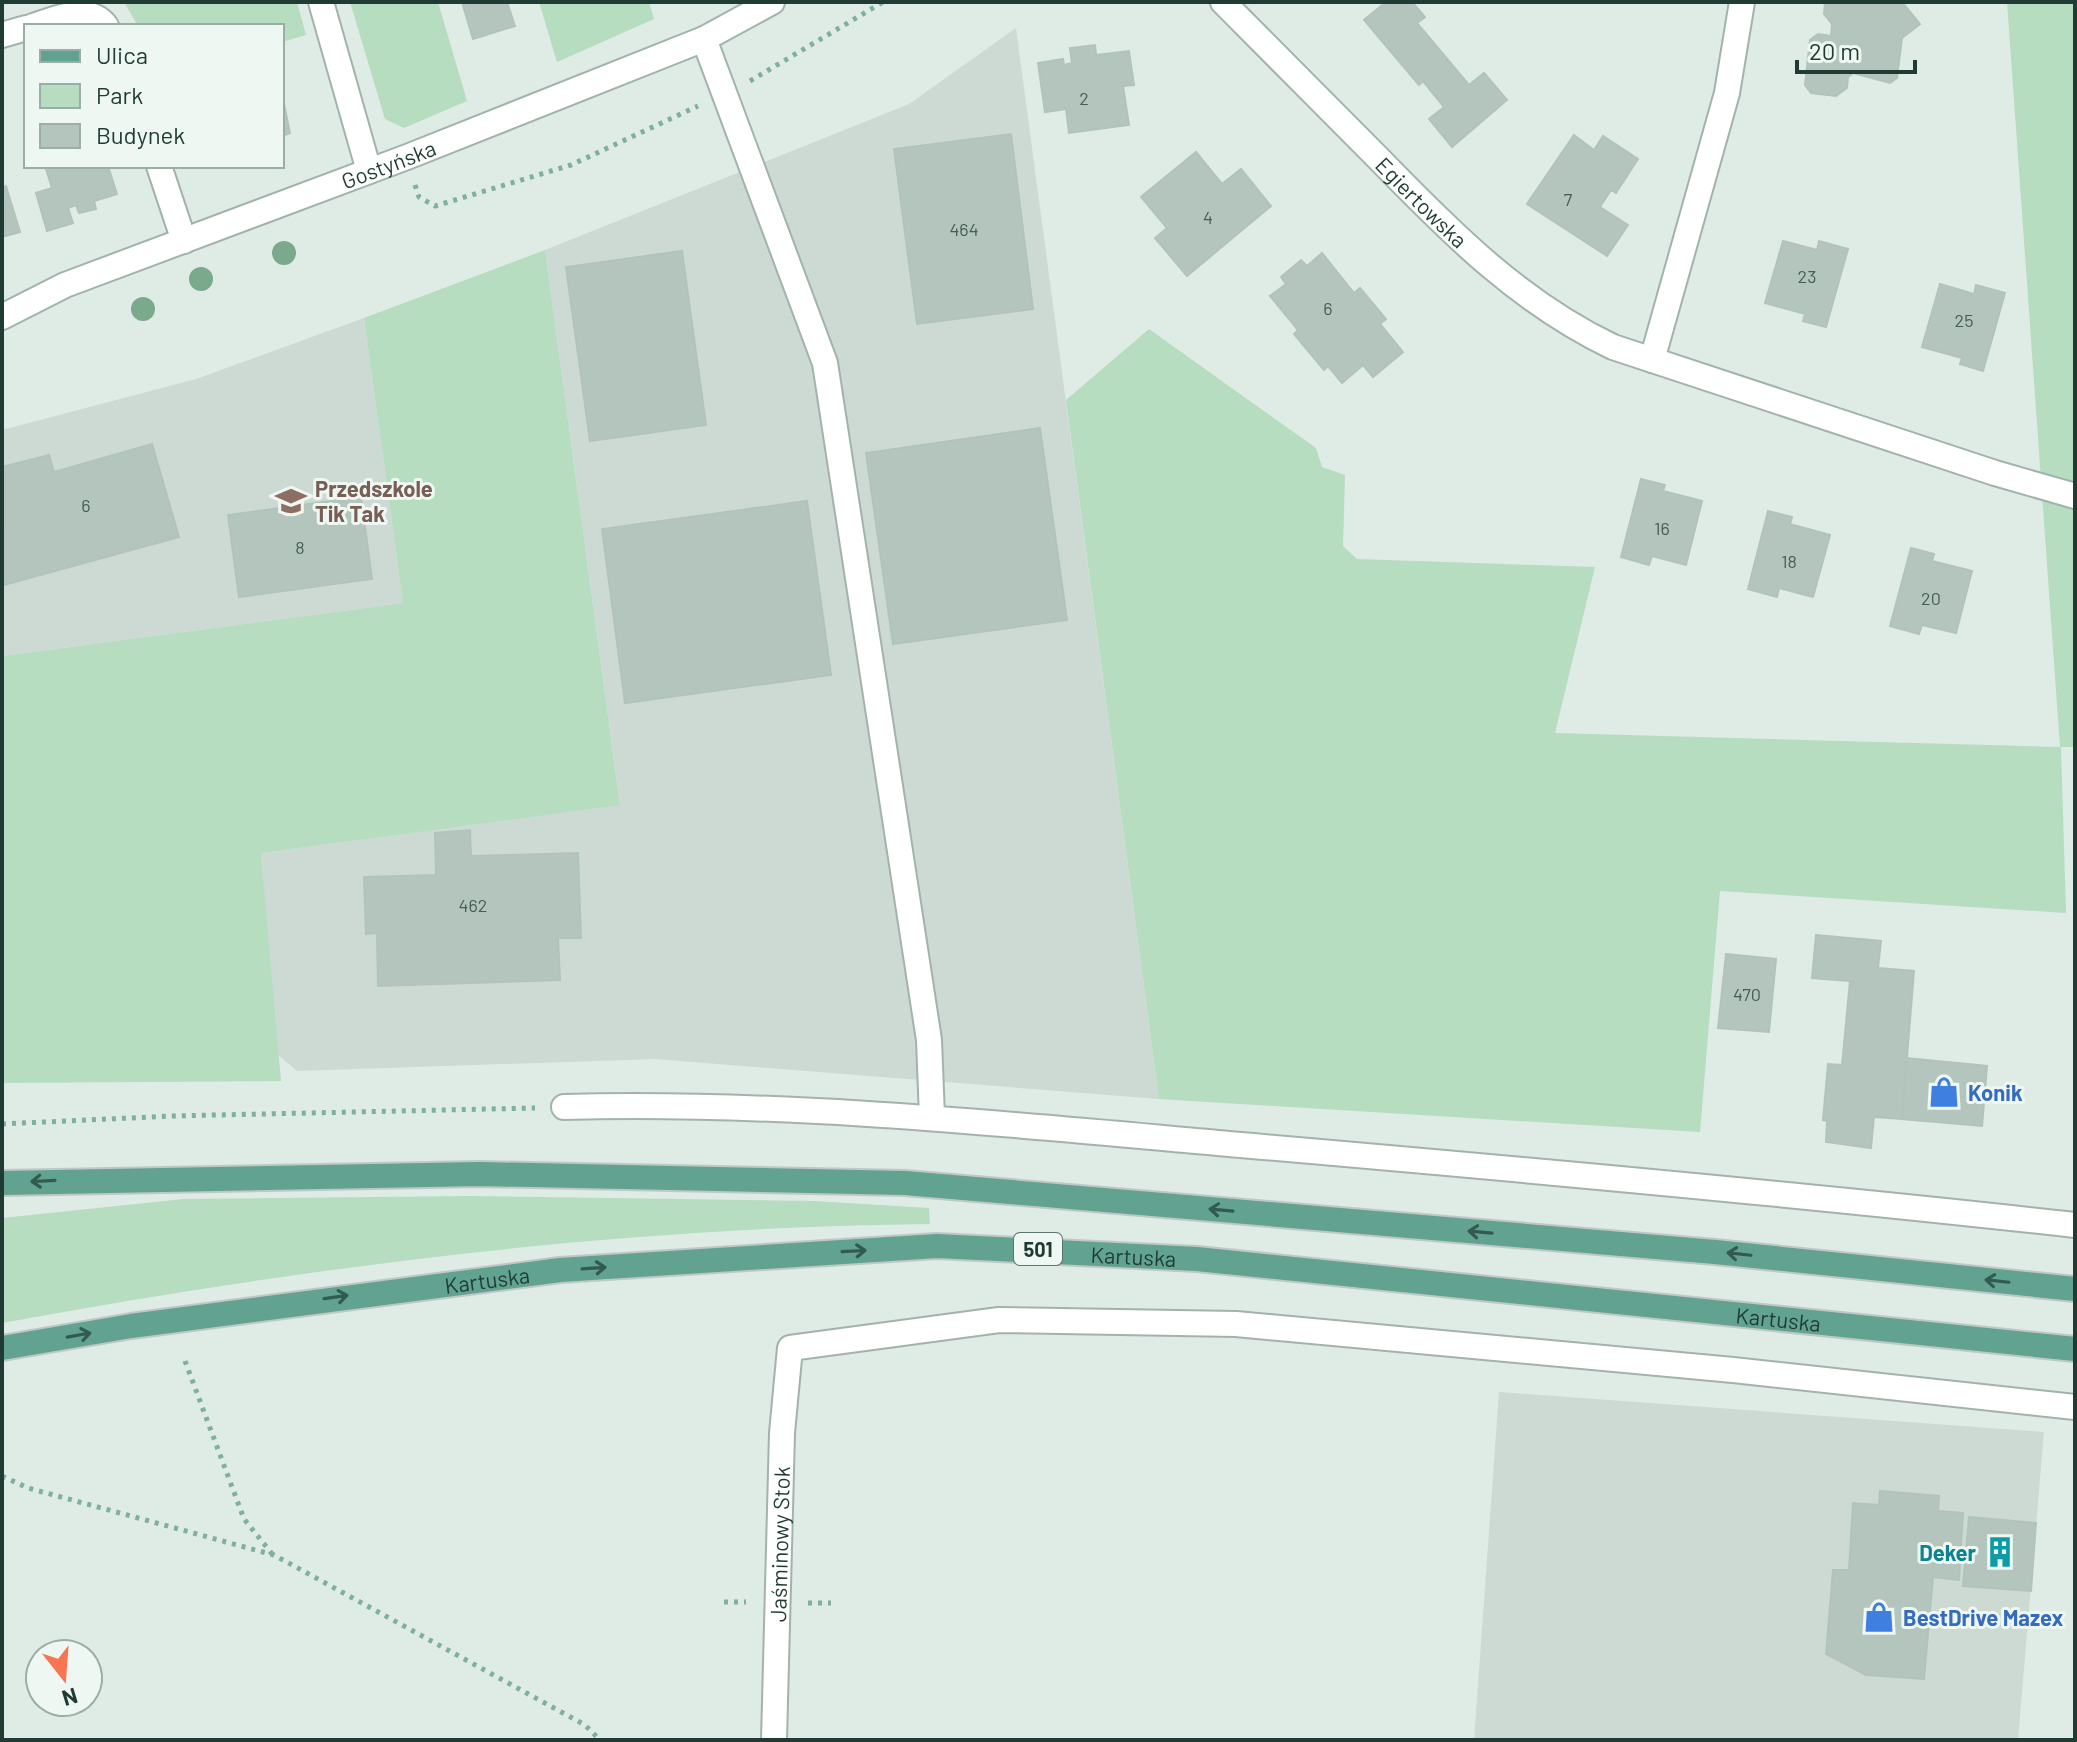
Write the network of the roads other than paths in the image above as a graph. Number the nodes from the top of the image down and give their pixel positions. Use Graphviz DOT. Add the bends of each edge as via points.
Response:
graph roads {
  1 [pos="321,2"];
  2 [pos="772,2"];
  3 [pos="1223,2"];
  4 [pos="1742,2"];
  5 [pos="39,24"];
  6 [pos="105,24"];
  7 [pos="24,29"];
  8 [pos="2,35"];
  9 [pos="704,39"];
  10 [pos="160,168"];
  11 [pos="369,171"];
  12 [pos="184,241"];
  13 [pos="2,317"];
  14 [pos="1652,360"];
  15 [pos="2075,496"];
  16 [pos="564,1107"];
  17 [pos="932,1117"];
  18 [pos="2,1183"];
  19 [pos="2075,1225"];
  20 [pos="2075,1289"];
  21 [pos="2,1348"];
  22 [pos="2075,1349"];
  23 [pos="2075,1407"];
  24 [pos="774,1740"];
  1 -- 11 [label="street"];
  2 -- 9 [label="street, Gostyńska"];
  3 -- 14 [label="street, Egiertowska" via="1471,252 1572,328"];
  4 -- 14 [label="street" via="1727,93"];
  5 -- 6 [label="street" via="77,12"];
  7 -- 8 [label="street"];
  9 -- 11 [label="street, Gostyńska"];
  9 -- 17 [label="street" via="825,363 929,1040"];
  10 -- 12 [label="street"];
  11 -- 12 [label="street, Gostyńska"];
  12 -- 13 [label="street, Gostyńska" via="65,285"];
  14 -- 15 [label="street, Egiertowska"];
  16 -- 17 [label="street"];
  17 -- 19 [label="street" via="1797,1194"];
  20 -- 18 [label="main road, one-way" via="1715,1252 905,1183 480,1174"];
  21 -- 22 [label="main road, Kartuska / 501, one-way" via="560,1270 937,1246 1197,1259"];
  23 -- 24 [label="street, Jaśminowy Stok" via="1236,1324 999,1320 790,1348 782,1433"];
}
